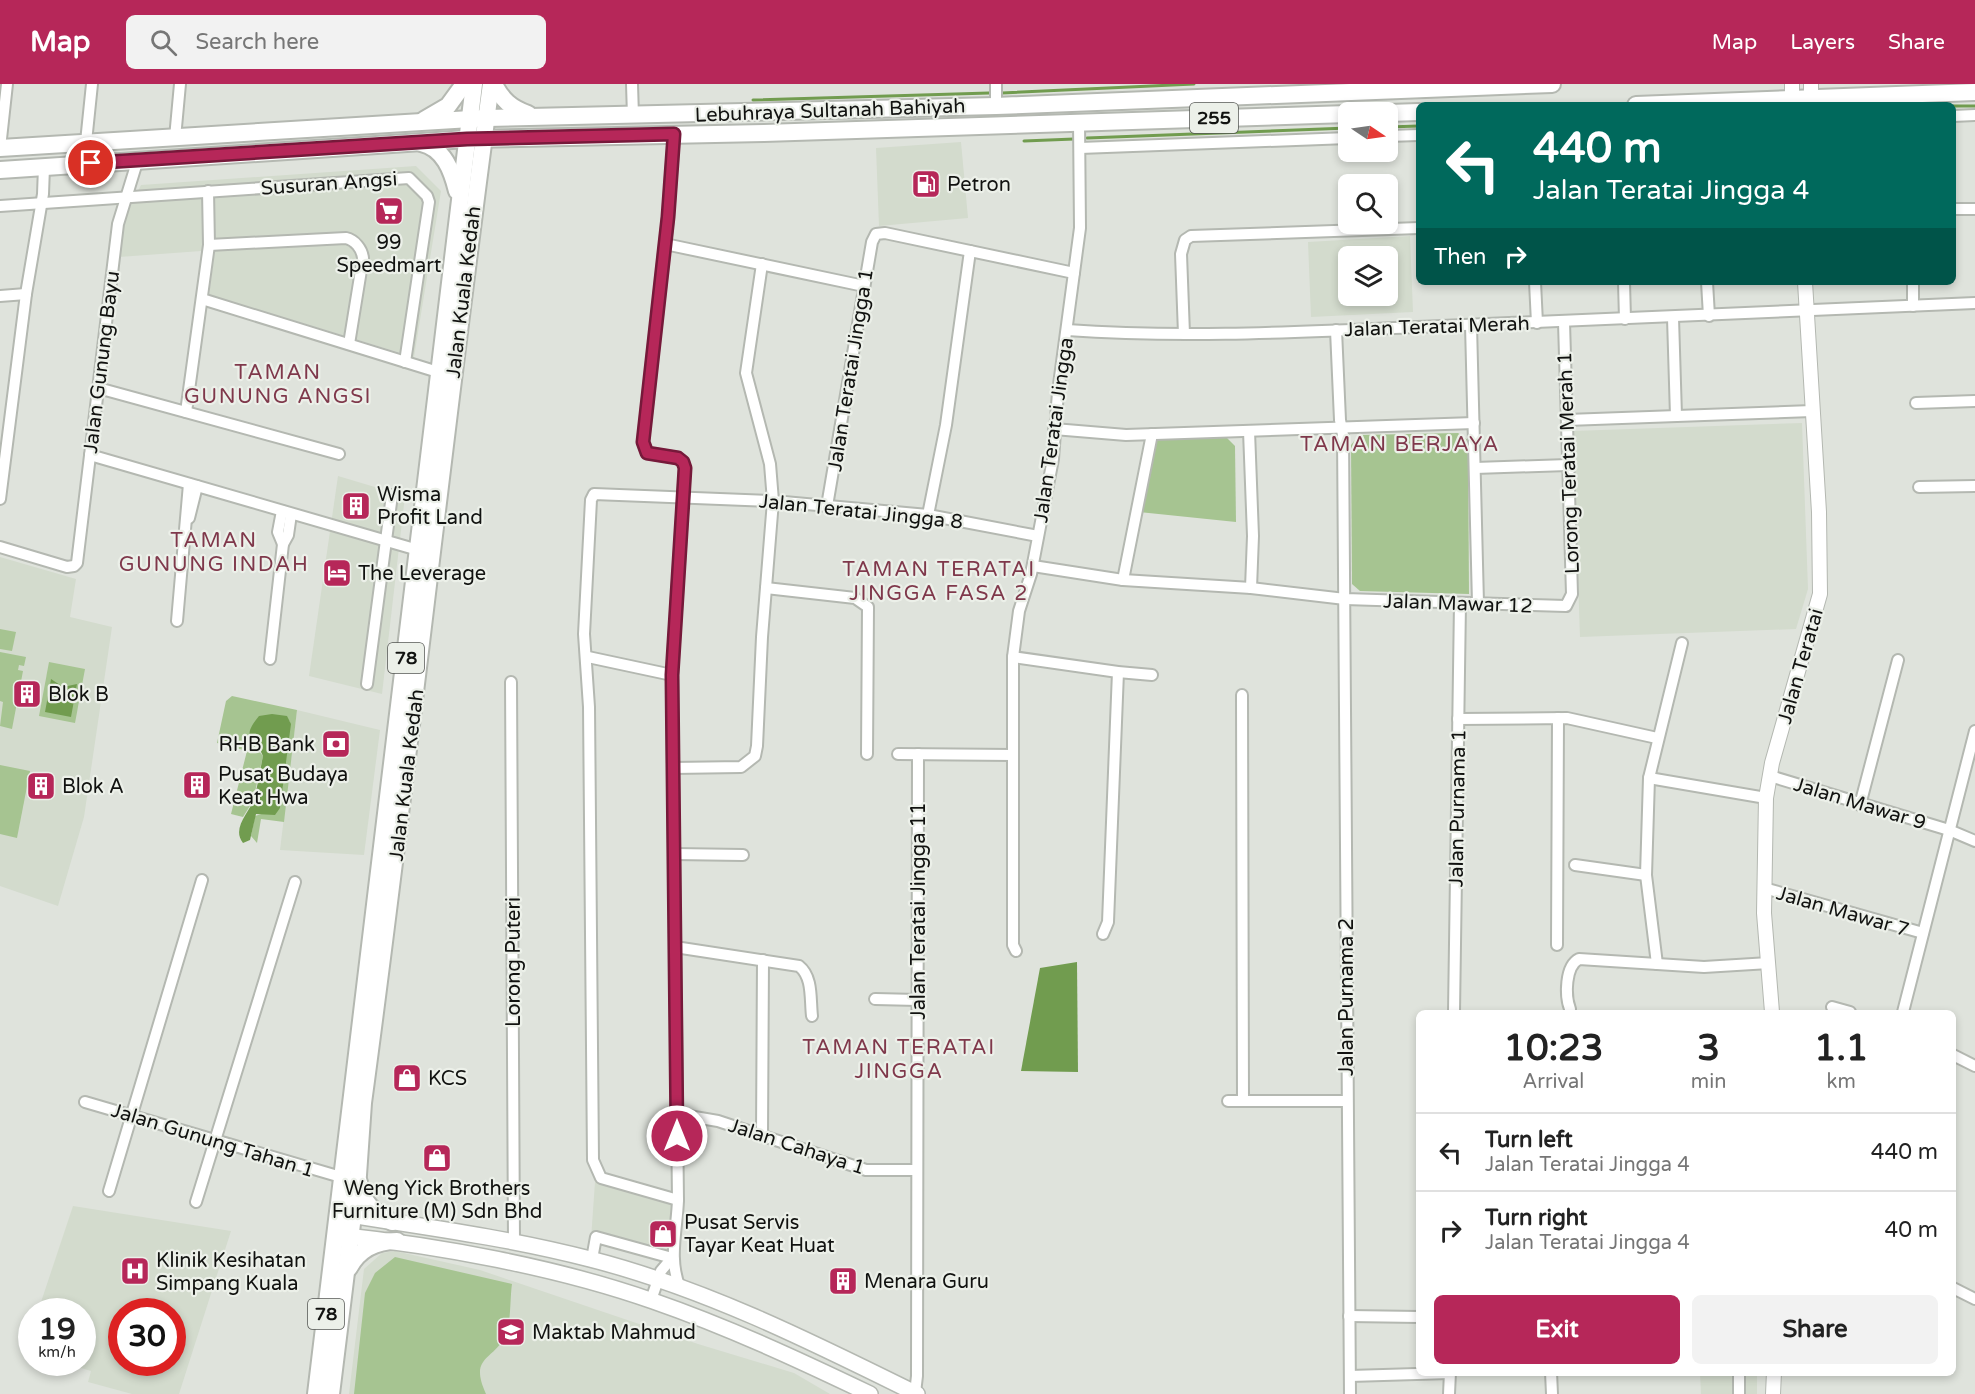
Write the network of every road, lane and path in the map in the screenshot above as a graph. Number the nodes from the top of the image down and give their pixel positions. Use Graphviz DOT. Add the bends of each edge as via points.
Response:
graph roads {
  1 [pos="7,84"];
  2 [pos="92,84"];
  3 [pos="180,84"];
  4 [pos="464,84"];
  5 [pos="474,84"];
  6 [pos="493,84"];
  7 [pos="632,84"];
  8 [pos="996,84"];
  9 [pos="1552,84"];
  10 [pos="1443,86"];
  11 [pos="1975,92"];
  12 [pos="1810,95"];
  13 [pos="1792,96"];
  14 [pos="1688,102"];
  15 [pos="996,106"];
  16 [pos="877,108"];
  17 [pos="793,112"];
  18 [pos="1416,112"];
  19 [pos="1398,113"];
  20 [pos="1338,114"];
  21 [pos="543,116"];
  22 [pos="633,116"];
  23 [pos="1956,116"];
  24 [pos="1975,116"];
  25 [pos="487,118"];
  26 [pos="470,119"];
  27 [pos="421,122"];
  28 [pos="1079,122"];
  29 [pos="996,124"];
  30 [pos="859,130"];
  31 [pos="674,134"];
  32 [pos="1416,135"];
  33 [pos="1398,136"];
  34 [pos="526,137"];
  35 [pos="175,138"];
  36 [pos="1338,138"];
  37 [pos="475,139"];
  38 [pos="86,142"];
  39 [pos="418,142"];
  40 [pos="0,148"];
  41 [pos="1080,148"];
  42 [pos="138,159"];
  43 [pos="480,163"];
  44 [pos="44,167"];
  45 [pos="0,170"];
  46 [pos="208,191"];
  47 [pos="128,195"];
  48 [pos="459,198"];
  49 [pos="41,204"];
  50 [pos="0,206"];
  51 [pos="1975,208"];
  52 [pos="1956,209"];
  53 [pos="1416,228"];
  54 [pos="665,243"];
  55 [pos="209,245"];
  56 [pos="970,251"];
  57 [pos="762,264"];
  58 [pos="1074,273"];
  59 [pos="1535,285"];
  60 [pos="1623,285"];
  61 [pos="1707,285"];
  62 [pos="1805,285"];
  63 [pos="1912,285"];
  64 [pos="864,286"];
  65 [pos="26,294"];
  66 [pos="0,296"];
  67 [pos="202,299"];
  68 [pos="1975,303"];
  69 [pos="1913,306"];
  70 [pos="1807,313"];
  71 [pos="1709,316"];
  72 [pos="1673,318"];
  73 [pos="1625,319"];
  74 [pos="1564,322"];
  75 [pos="1537,323"];
  76 [pos="1471,325"];
  77 [pos="1067,330"];
  78 [pos="1336,330"];
  79 [pos="1184,334"];
  80 [pos="349,344"];
  81 [pos="405,362"];
  82 [pos="438,372"];
  83 [pos="98,388"];
  84 [pos="443,399"];
  85 [pos="1975,401"];
  86 [pos="1916,403"];
  87 [pos="1812,411"];
  88 [pos="186,412"];
  89 [pos="1676,416"];
  90 [pos="1567,420"];
  91 [pos="1474,423"];
  92 [pos="1341,428"];
  93 [pos="1054,429"];
  94 [pos="1249,431"];
  95 [pos="1152,434"];
  96 [pos="339,454"];
  97 [pos="90,455"];
  98 [pos="1568,465"];
  99 [pos="1475,468"];
  100 [pos="193,485"];
  101 [pos="1975,486"];
  102 [pos="1919,487"];
  103 [pos="392,495"];
  104 [pos="683,496"];
  105 [pos="0,499"];
  106 [pos="773,501"];
  107 [pos="828,506"];
  108 [pos="286,512"];
  109 [pos="928,515"];
  110 [pos="1038,536"];
  111 [pos="386,541"];
  112 [pos="0,547"];
  113 [pos="418,550"];
  114 [pos="1033,566"];
  115 [pos="1123,579"];
  116 [pos="766,588"];
  117 [pos="1251,588"];
  118 [pos="1345,599"];
  119 [pos="1460,603"];
  120 [pos="1478,603"];
  121 [pos="1569,603"];
  122 [pos="177,621"];
  123 [pos="1682,644"];
  124 [pos="588,657"];
  125 [pos="1013,657"];
  126 [pos="270,659"];
  127 [pos="1898,660"];
  128 [pos="1118,672"];
  129 [pos="672,675"];
  130 [pos="1152,675"];
  131 [pos="511,682"];
  132 [pos="367,684"];
  133 [pos="1242,695"];
  134 [pos="1558,718"];
  135 [pos="1458,719"];
  136 [pos="1975,731"];
  137 [pos="1657,738"];
  138 [pos="867,754"];
  139 [pos="898,754"];
  140 [pos="918,754"];
  141 [pos="1013,755"];
  142 [pos="673,768"];
  143 [pos="1770,776"];
  144 [pos="1649,778"];
  145 [pos="1766,798"];
  146 [pos="1860,805"];
  147 [pos="1949,830"];
  148 [pos="1975,841"];
  149 [pos="674,854"];
  150 [pos="743,855"];
  151 [pos="1575,865"];
  152 [pos="1646,875"];
  153 [pos="202,880"];
  154 [pos="295,882"];
  155 [pos="1764,888"];
  156 [pos="1923,933"];
  157 [pos="1103,934"];
  158 [pos="1557,945"];
  159 [pos="675,947"];
  160 [pos="1016,951"];
  161 [pos="763,960"];
  162 [pos="1769,963"];
  163 [pos="1657,964"];
  164 [pos="875,999"];
  165 [pos="918,1000"];
  166 [pos="1832,1006"];
  167 [pos="1570,1009"];
  168 [pos="1454,1010"];
  169 [pos="1772,1010"];
  170 [pos="1844,1010"];
  171 [pos="1904,1010"];
  172 [pos="812,1016"];
  173 [pos="1956,1056"];
  174 [pos="1975,1066"];
  175 [pos="1228,1101"];
  176 [pos="1243,1101"];
  177 [pos="1346,1101"];
  178 [pos="85,1102"];
  179 [pos="677,1114"];
  180 [pos="131,1116"];
  181 [pos="762,1135"];
  182 [pos="215,1141"];
  183 [pos="917,1170"];
  184 [pos="350,1176"];
  185 [pos="109,1191"];
  186 [pos="678,1200"];
  187 [pos="196,1202"];
  188 [pos="345,1214"];
  189 [pos="392,1222"];
  190 [pos="343,1235"];
  191 [pos="397,1241"];
  192 [pos="514,1242"];
  193 [pos="672,1258"];
  194 [pos="592,1259"];
  195 [pos="347,1273"];
  196 [pos="657,1279"];
  197 [pos="681,1288"];
  198 [pos="1956,1290"];
  199 [pos="1975,1299"];
  200 [pos="651,1300"];
  201 [pos="1349,1316"];
  202 [pos="1416,1317"];
  203 [pos="319,1368"];
  204 [pos="1416,1374"];
  205 [pos="1350,1376"];
  206 [pos="1450,1376"];
  207 [pos="1551,1376"];
  208 [pos="1739,1376"];
  209 [pos="1774,1376"];
  210 [pos="916,1393"];
  211 [pos="316,1394"];
  212 [pos="331,1394"];
  213 [pos="870,1394"];
  214 [pos="1350,1394"];
  215 [pos="1449,1394"];
  216 [pos="1552,1394"];
  217 [pos="1740,1394"];
  218 [pos="1773,1394"];
  1 -- 40 [label="street"];
  2 -- 38 [label="street"];
  3 -- 35 [label="street"];
  4 -- 27 [label="main road" via="448,105"];
  5 -- 26 [label="main road, Jalan Kuala Kedah / 78"];
  6 -- 21 [label="main road" via="512,108"];
  6 -- 25 [label="main road, Jalan Kuala Kedah / 78"];
  7 -- 22 [label="street"];
  8 -- 15 [label="street"];
  9 -- 10 [label="main road, Lebuhraya Sultanah Bahiyah / 255"];
  10 -- 15 [label="main road, Lebuhraya Sultanah Bahiyah / 255"];
  11 -- 12 [label="main road"];
  12 -- 13 [label="main road"];
  13 -- 14 [label="main road"];
  15 -- 16 [label="main road, Lebuhraya Sultanah Bahiyah / 255"];
  16 -- 17 [label="main road, Lebuhraya Sultanah Bahiyah / 255"];
  16 -- 29 [label="main road" via="878,118 885,121 960,119"];
  17 -- 22 [label="main road, Lebuhraya Sultanah Bahiyah / 255"];
  17 -- 30 [label="main road" via="856,119"];
  18 -- 19 [label="main road"];
  20 -- 28 [label="main road, Lebuhraya Sultanah Bahiyah / 255"];
  21 -- 22 [label="main road, Lebuhraya Sultanah Bahiyah / 255"];
  21 -- 25 [label="main road, Lebuhraya Sultanah Bahiyah / 255"];
  23 -- 24 [label="street"];
  25 -- 26 [label="main road, Lebuhraya Sultanah Bahiyah / 255"];
  25 -- 37 [label="main road, Jalan Kuala Kedah / 78"];
  26 -- 27 [label="main road, Lebuhraya Sultanah Bahiyah / 255"];
  26 -- 37 [label="main road, Jalan Kuala Kedah / 78"];
  27 -- 35 [label="main road, Lebuhraya Sultanah Bahiyah / 255"];
  28 -- 29 [label="main road, Lebuhraya Sultanah Bahiyah / 255"];
  28 -- 41 [label="street, Jalan Teratai Jingga"];
  29 -- 30 [label="main road, Lebuhraya Sultanah Bahiyah / 255"];
  30 -- 31 [label="main road, Lebuhraya Sultanah Bahiyah / 255"];
  31 -- 34 [label="main road, Lebuhraya Sultanah Bahiyah / 255"];
  31 -- 54 [label="street"];
  32 -- 33 [label="street"];
  34 -- 37 [label="main road, Lebuhraya Sultanah Bahiyah / 255"];
  34 -- 43 [label="main road" via="501,145"];
  35 -- 38 [label="main road, Lebuhraya Sultanah Bahiyah / 255"];
  36 -- 41 [label="street"];
  37 -- 39 [label="main road, Lebuhraya Sultanah Bahiyah / 255"];
  37 -- 43 [label="main road, Jalan Kuala Kedah / 78"];
  37 -- 48 [label="main road, Jalan Kuala Kedah / 78"];
  38 -- 40 [label="main road, Lebuhraya Sultanah Bahiyah / 255"];
  39 -- 42 [label="main road, Lebuhraya Sultanah Bahiyah / 255"];
  39 -- 48 [label="main road" via="431,145 441,155"];
  41 -- 58 [label="street, Jalan Teratai Jingga" via="1080,218"];
  42 -- 44 [label="main road, Lebuhraya Sultanah Bahiyah / 255"];
  42 -- 47 [label="street, Jalan Gunung Bayu"];
  43 -- 84 [label="main road, Jalan Kuala Kedah / 78"];
  44 -- 45 [label="main road, Lebuhraya Sultanah Bahiyah / 255"];
  44 -- 49 [label="street"];
  46 -- 47 [label="street, Susuran Angsi"];
  46 -- 55 [label="street"];
  46 -- 81 [label="street, Susuran Angsi" via="405,177 412,180 429,202"];
  47 -- 49 [label="street, Susuran Angsi"];
  47 -- 83 [label="street, Jalan Gunung Bayu" via="118,224"];
  48 -- 82 [label="main road, Jalan Kuala Kedah / 78"];
  49 -- 50 [label="street, Susuran Angsi"];
  49 -- 65 [label="street"];
  51 -- 52 [label="street"];
  53 -- 79 [label="street" via="1191,236 1185,240 1181,254"];
  54 -- 57 [label="street"];
  54 -- 104 [label="street" via="643,442 647,453 683,462"];
  55 -- 67 [label="street"];
  55 -- 80 [label="street" via="353,240 363,258"];
  56 -- 58 [label="street"];
  56 -- 64 [label="street, Jalan Teratai Jingga 1" via="876,234"];
  56 -- 109 [label="street"];
  57 -- 64 [label="street"];
  57 -- 106 [label="street" via="746,373 770,464"];
  58 -- 77 [label="street, Jalan Teratai Jingga"];
  59 -- 75 [label="street"];
  60 -- 73 [label="street"];
  61 -- 71 [label="street"];
  62 -- 70 [label="street, Jalan Teratai"];
  63 -- 69 [label="street"];
  64 -- 107 [label="street, Jalan Teratai Jingga 1"];
  65 -- 66 [label="street"];
  65 -- 105 [label="street"];
  67 -- 80 [label="street"];
  67 -- 88 [label="street"];
  68 -- 69 [label="street, Jalan Teratai Merah"];
  69 -- 70 [label="street, Jalan Teratai Merah"];
  70 -- 71 [label="street, Jalan Teratai Merah"];
  70 -- 87 [label="street, Jalan Teratai"];
  71 -- 72 [label="street, Jalan Teratai Merah"];
  72 -- 73 [label="street, Jalan Teratai Merah"];
  72 -- 89 [label="street"];
  73 -- 74 [label="street, Jalan Teratai Merah"];
  74 -- 75 [label="street, Jalan Teratai Merah"];
  74 -- 90 [label="street, Lorong Teratai Merah 1"];
  75 -- 76 [label="street, Jalan Teratai Merah"];
  76 -- 78 [label="street, Jalan Teratai Merah"];
  76 -- 91 [label="street"];
  77 -- 79 [label="street, Jalan Teratai Merah"];
  77 -- 93 [label="street, Jalan Teratai Jingga"];
  78 -- 79 [label="street, Jalan Teratai Merah"];
  78 -- 92 [label="street, Jalan Purnama 2"];
  80 -- 81 [label="street"];
  81 -- 82 [label="street"];
  82 -- 84 [label="main road, Jalan Kuala Kedah / 78"];
  83 -- 88 [label="street"];
  83 -- 97 [label="street, Jalan Gunung Bayu"];
  84 -- 113 [label="main road, Jalan Kuala Kedah / 78"];
  84 -- 184 [label="main road, Jalan Kuala Kedah / 78" via="417,686"];
  85 -- 86 [label="street"];
  87 -- 89 [label="street"];
  87 -- 143 [label="street, Jalan Teratai" via="1820,594"];
  88 -- 96 [label="street"];
  89 -- 90 [label="street"];
  90 -- 98 [label="street, Lorong Teratai Merah 1"];
  91 -- 92 [label="street"];
  91 -- 99 [label="street"];
  92 -- 94 [label="street"];
  92 -- 118 [label="street, Jalan Purnama 2"];
  93 -- 95 [label="street" via="1105,435"];
  93 -- 110 [label="street, Jalan Teratai Jingga" via="1053,459"];
  94 -- 95 [label="street"];
  94 -- 117 [label="street"];
  95 -- 115 [label="street"];
  97 -- 100 [label="street"];
  97 -- 112 [label="street, Jalan Gunung Bayu" via="74,566"];
  98 -- 99 [label="street"];
  98 -- 121 [label="street, Lorong Teratai Merah 1" via="1572,594"];
  99 -- 120 [label="street"];
  100 -- 108 [label="street"];
  100 -- 122 [label="street"];
  101 -- 102 [label="street"];
  103 -- 111 [label="street"];
  104 -- 106 [label="street, Jalan Teratai Jingga 8"];
  104 -- 124 [label="street, Jalan Teratai Jingga 8" via="594,494 584,634"];
  104 -- 129 [label="street"];
  106 -- 107 [label="street, Jalan Teratai Jingga 8"];
  106 -- 116 [label="street"];
  107 -- 109 [label="street, Jalan Teratai Jingga 8"];
  108 -- 111 [label="street"];
  108 -- 126 [label="street" via="278,532 283,544"];
  109 -- 110 [label="street, Jalan Teratai Jingga 8"];
  110 -- 114 [label="street, Jalan Teratai Jingga"];
  111 -- 113 [label="street"];
  111 -- 132 [label="street"];
  113 -- 184 [label="main road, Jalan Kuala Kedah / 78"];
  114 -- 115 [label="street, Jalan Mawar 12"];
  114 -- 125 [label="street, Jalan Teratai Jingga" via="1020,608"];
  115 -- 117 [label="street, Jalan Mawar 12"];
  116 -- 138 [label="street" via="855,598 868,607"];
  116 -- 142 [label="street" via="755,756 741,767"];
  117 -- 118 [label="street, Jalan Mawar 12"];
  118 -- 119 [label="street, Jalan Mawar 12"];
  118 -- 177 [label="street, Jalan Purnama 2"];
  119 -- 120 [label="street, Jalan Mawar 12"];
  119 -- 135 [label="street, Jalan Purnama 1"];
  120 -- 121 [label="street, Jalan Mawar 12" via="1562,608"];
  123 -- 137 [label="street"];
  124 -- 129 [label="street"];
  124 -- 186 [label="street" via="593,1160 601,1178"];
  125 -- 128 [label="street"];
  125 -- 141 [label="street, Jalan Teratai Jingga"];
  127 -- 146 [label="street"];
  128 -- 130 [label="street"];
  128 -- 157 [label="street" via="1108,922"];
  129 -- 142 [label="street"];
  131 -- 192 [label="street, Lorong Puteri"];
  133 -- 176 [label="street"];
  134 -- 135 [label="street"];
  134 -- 137 [label="street"];
  134 -- 158 [label="street"];
  135 -- 168 [label="street, Jalan Purnama 1"];
  136 -- 147 [label="street"];
  137 -- 144 [label="street"];
  139 -- 140 [label="street"];
  140 -- 141 [label="street"];
  140 -- 165 [label="street, Jalan Teratai Jingga 11"];
  141 -- 160 [label="street, Jalan Teratai Jingga"];
  142 -- 149 [label="street"];
  143 -- 145 [label="street, Jalan Teratai"];
  143 -- 146 [label="street, Jalan Mawar 9"];
  144 -- 145 [label="street"];
  144 -- 152 [label="street"];
  145 -- 155 [label="street, Jalan Teratai"];
  146 -- 147 [label="street, Jalan Mawar 9"];
  147 -- 148 [label="street, Jalan Mawar 9"];
  147 -- 156 [label="street"];
  149 -- 150 [label="street"];
  149 -- 159 [label="street"];
  151 -- 152 [label="street"];
  152 -- 163 [label="street"];
  153 -- 180 [label="street"];
  154 -- 182 [label="street"];
  155 -- 156 [label="street, Jalan Mawar 7"];
  155 -- 162 [label="street, Jalan Teratai"];
  156 -- 171 [label="street"];
  159 -- 161 [label="street"];
  159 -- 179 [label="street"];
  161 -- 172 [label="street" via="799,966 806,972"];
  161 -- 181 [label="street"];
  162 -- 163 [label="street" via="1704,967"];
  162 -- 169 [label="street, Jalan Teratai"];
  163 -- 167 [label="street" via="1575,961 1569,971"];
  164 -- 165 [label="street"];
  165 -- 183 [label="street, Jalan Teratai Jingga 11"];
  166 -- 170 [label="street"];
  173 -- 174 [label="street"];
  175 -- 176 [label="street"];
  176 -- 177 [label="street"];
  177 -- 201 [label="street, Jalan Purnama 2"];
  178 -- 180 [label="street, Jalan Gunung Tahan 1"];
  179 -- 181 [label="street, Jalan Cahaya 1" via="718,1120"];
  179 -- 186 [label="street"];
  180 -- 182 [label="street, Jalan Gunung Tahan 1"];
  180 -- 185 [label="street"];
  181 -- 183 [label="street, Jalan Cahaya 1" via="870,1170"];
  182 -- 184 [label="street, Jalan Gunung Tahan 1"];
  182 -- 187 [label="street"];
  183 -- 210 [label="street, Jalan Teratai Jingga 11"];
  184 -- 188 [label="main road, Jalan Kuala Kedah / 78"];
  184 -- 189 [label="main road" via="371,1209"];
  184 -- 203 [label="main road" via="328,1213 312,1343"];
  186 -- 193 [label="street"];
  188 -- 189 [label="main road"];
  188 -- 190 [label="main road, Jalan Kuala Kedah / 78"];
  189 -- 192 [label="main road"];
  190 -- 191 [label="main road"];
  190 -- 195 [label="main road, Jalan Kuala Kedah / 78"];
  190 -- 203 [label="main road, Jalan Kuala Kedah / 78"];
  191 -- 195 [label="main road" via="366,1248"];
  191 -- 200 [label="main road" via="557,1274"];
  192 -- 194 [label="main road"];
  193 -- 194 [label="street" via="596,1237"];
  193 -- 196 [label="street"];
  193 -- 197 [label="street"];
  194 -- 196 [label="main road"];
  195 -- 212 [label="main road, Jalan Kuala Kedah / 78"];
  196 -- 197 [label="main road"];
  196 -- 200 [label="street"];
  197 -- 210 [label="main road"];
  198 -- 199 [label="street"];
  200 -- 213 [label="main road" via="776,1348"];
  201 -- 202 [label="street"];
  201 -- 205 [label="street, Jalan Purnama 2"];
  203 -- 211 [label="main road, Jalan Kuala Kedah / 78"];
  204 -- 205 [label="street"];
  205 -- 214 [label="street, Jalan Purnama 2"];
  206 -- 215 [label="street"];
  207 -- 216 [label="street"];
  208 -- 217 [label="street"];
  209 -- 218 [label="street"];
}
